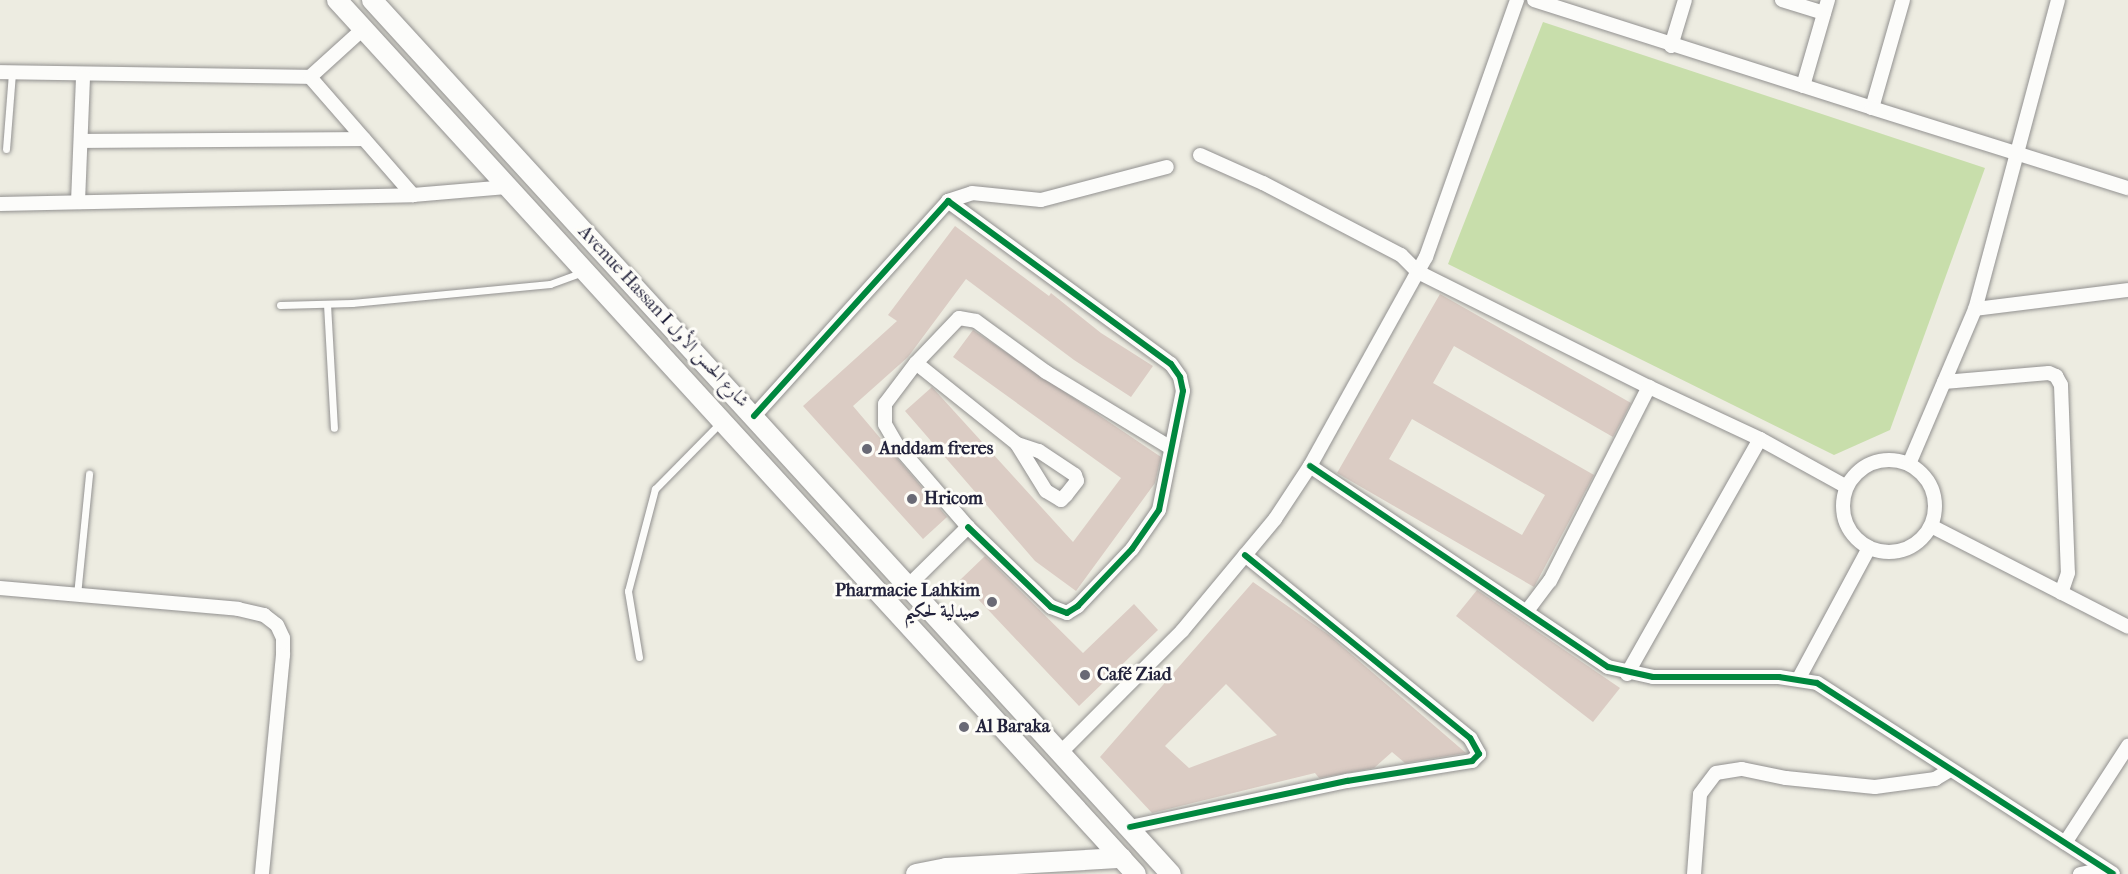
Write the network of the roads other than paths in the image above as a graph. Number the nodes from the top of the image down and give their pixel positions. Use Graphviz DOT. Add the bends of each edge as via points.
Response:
graph roads {
  1 [pos="337,0"];
  2 [pos="372,0"];
  3 [pos="1517,0"];
  4 [pos="1534,0"];
  5 [pos="1685,0"];
  6 [pos="1782,0"];
  7 [pos="1903,0"];
  8 [pos="2058,0"];
  9 [pos="1826,7"];
  10 [pos="363,29"];
  11 [pos="1671,46"];
  12 [pos="6,72"];
  13 [pos="83,75"];
  14 [pos="310,77"];
  15 [pos="1803,86"];
  16 [pos="1872,108"];
  17 [pos="364,139"];
  18 [pos="81,141"];
  19 [pos="6,149"];
  20 [pos="2018,153"];
  21 [pos="1200,155"];
  22 [pos="1167,167"];
  23 [pos="507,187"];
  24 [pos="2128,188"];
  25 [pos="413,195"];
  26 [pos="948,201"];
  27 [pos="78,202"];
  28 [pos="0,204"];
  29 [pos="583,272"];
  30 [pos="1418,272"];
  31 [pos="2128,290"];
  32 [pos="327,304"];
  33 [pos="280,305"];
  34 [pos="1975,309"];
  35 [pos="916,363"];
  36 [pos="1944,382"];
  37 [pos="1649,387"];
  38 [pos="754,416"];
  39 [pos="723,420"];
  40 [pos="334,428"];
  41 [pos="1760,439"];
  42 [pos="1017,444"];
  43 [pos="1171,448"];
  44 [pos="1909,464"];
  45 [pos="1310,466"];
  46 [pos="89,474"];
  47 [pos="1847,487"];
  48 [pos="1931,526"];
  49 [pos="968,527"];
  50 [pos="1869,548"];
  51 [pos="1245,555"];
  52 [pos="909,585"];
  53 [pos="0,588"];
  54 [pos="2061,593"];
  55 [pos="77,595"];
  56 [pos="1527,611"];
  57 [pos="2128,627"];
  58 [pos="639,657"];
  59 [pos="1627,674"];
  60 [pos="1799,678"];
  61 [pos="2128,746"];
  62 [pos="1062,752"];
  63 [pos="1950,770"];
  64 [pos="1130,827"];
  65 [pos="2065,843"];
  66 [pos="1122,858"];
  67 [pos="1011,870"];
  68 [pos="2109,871"];
  69 [pos="262,874"];
  70 [pos="916,874"];
  71 [pos="1136,874"];
  72 [pos="1171,874"];
  73 [pos="1694,874"];
  74 [pos="2080,874"];
  1 -- 10 [label="main road"];
  2 -- 38 [label="main road, Avenue Hassan I شارع الحسن الأول"];
  3 -- 30 [label="street"];
  4 -- 11 [label="street"];
  5 -- 11 [label="street"];
  6 -- 9 [label="street"];
  7 -- 16 [label="street"];
  8 -- 20 [label="street"];
  9 -- 15 [label="street"];
  10 -- 14 [label="street"];
  10 -- 23 [label="main road"];
  11 -- 15 [label="street"];
  12 -- 13 [label="street"];
  12 -- 19 [label="lane"];
  13 -- 14 [label="street"];
  13 -- 18 [label="street"];
  14 -- 17 [label="street"];
  15 -- 16 [label="street"];
  16 -- 20 [label="street"];
  17 -- 18 [label="street"];
  17 -- 25 [label="street"];
  18 -- 27 [label="street"];
  20 -- 24 [label="street"];
  20 -- 34 [label="street"];
  21 -- 30 [label="street" via="1401,255"];
  22 -- 26 [label="street" via="1041,200 972,193"];
  23 -- 25 [label="street"];
  23 -- 29 [label="main road"];
  25 -- 27 [label="street"];
  26 -- 38 [label="street"];
  26 -- 43 [label="street" via="1171,364 1183,391"];
  27 -- 28 [label="street"];
  29 -- 32 [label="lane" via="550,284"];
  29 -- 39 [label="main road"];
  30 -- 37 [label="street"];
  30 -- 45 [label="street"];
  31 -- 34 [label="street"];
  32 -- 33 [label="lane"];
  32 -- 40 [label="lane"];
  34 -- 36 [label="street"];
  35 -- 42 [label="street"];
  35 -- 43 [label="street" via="952,322 968,318 1046,372"];
  35 -- 49 [label="street" via="885,404 885,424 897,445"];
  36 -- 44 [label="street"];
  36 -- 54 [label="street" via="2049,373 2061,385 2068,573"];
  37 -- 41 [label="street"];
  37 -- 56 [label="street" via="1550,580"];
  38 -- 52 [label="main road, Avenue Hassan I شارع الحسن الأول"];
  39 -- 58 [label="lane" via="655,489 628,591"];
  39 -- 66 [label="main road"];
  41 -- 47 [label="street"];
  41 -- 59 [label="street"];
  42 -- 42 [label="street" via="1046,491 1061,500 1077,482 1075,475 1039,451"];
  43 -- 49 [label="street" via="1159,510 1102,583 1066,613 1051,607"];
  44 -- 47 [label="street" via="1873,462 1857,472"];
  44 -- 48 [label="street" via="1933,490"];
  45 -- 51 [label="street"];
  45 -- 56 [label="street"];
  46 -- 55 [label="lane"];
  47 -- 50 [label="street" via="1842,504 1845,522 1854,537"];
  48 -- 50 [label="street" via="1905,550 1887,553"];
  48 -- 54 [label="street"];
  49 -- 52 [label="street"];
  50 -- 60 [label="street"];
  51 -- 62 [label="street" via="1147,669"];
  51 -- 64 [label="street" via="1470,738 1479,754 1472,761 1347,781"];
  52 -- 62 [label="main road, Avenue Hassan I شارع الحسن الأول"];
  53 -- 55 [label="street"];
  54 -- 57 [label="street"];
  55 -- 69 [label="street" via="255,612 271,619 281,631 283,655"];
  56 -- 59 [label="street" via="1608,667"];
  59 -- 60 [label="street"];
  60 -- 63 [label="street" via="1841,697"];
  61 -- 65 [label="street"];
  62 -- 64 [label="main road, Avenue Hassan I شارع الحسن الأول"];
  63 -- 65 [label="street"];
  63 -- 73 [label="street" via="1935,779 1875,787 1786,778 1742,769 1716,773 1700,794"];
  64 -- 72 [label="main road, Avenue Hassan I شارع الحسن الأول"];
  65 -- 68 [label="street"];
  66 -- 67 [label="main road"];
  66 -- 71 [label="main road"];
  67 -- 70 [label="main road" via="946,868"];
  68 -- 74 [label="street"];
}
